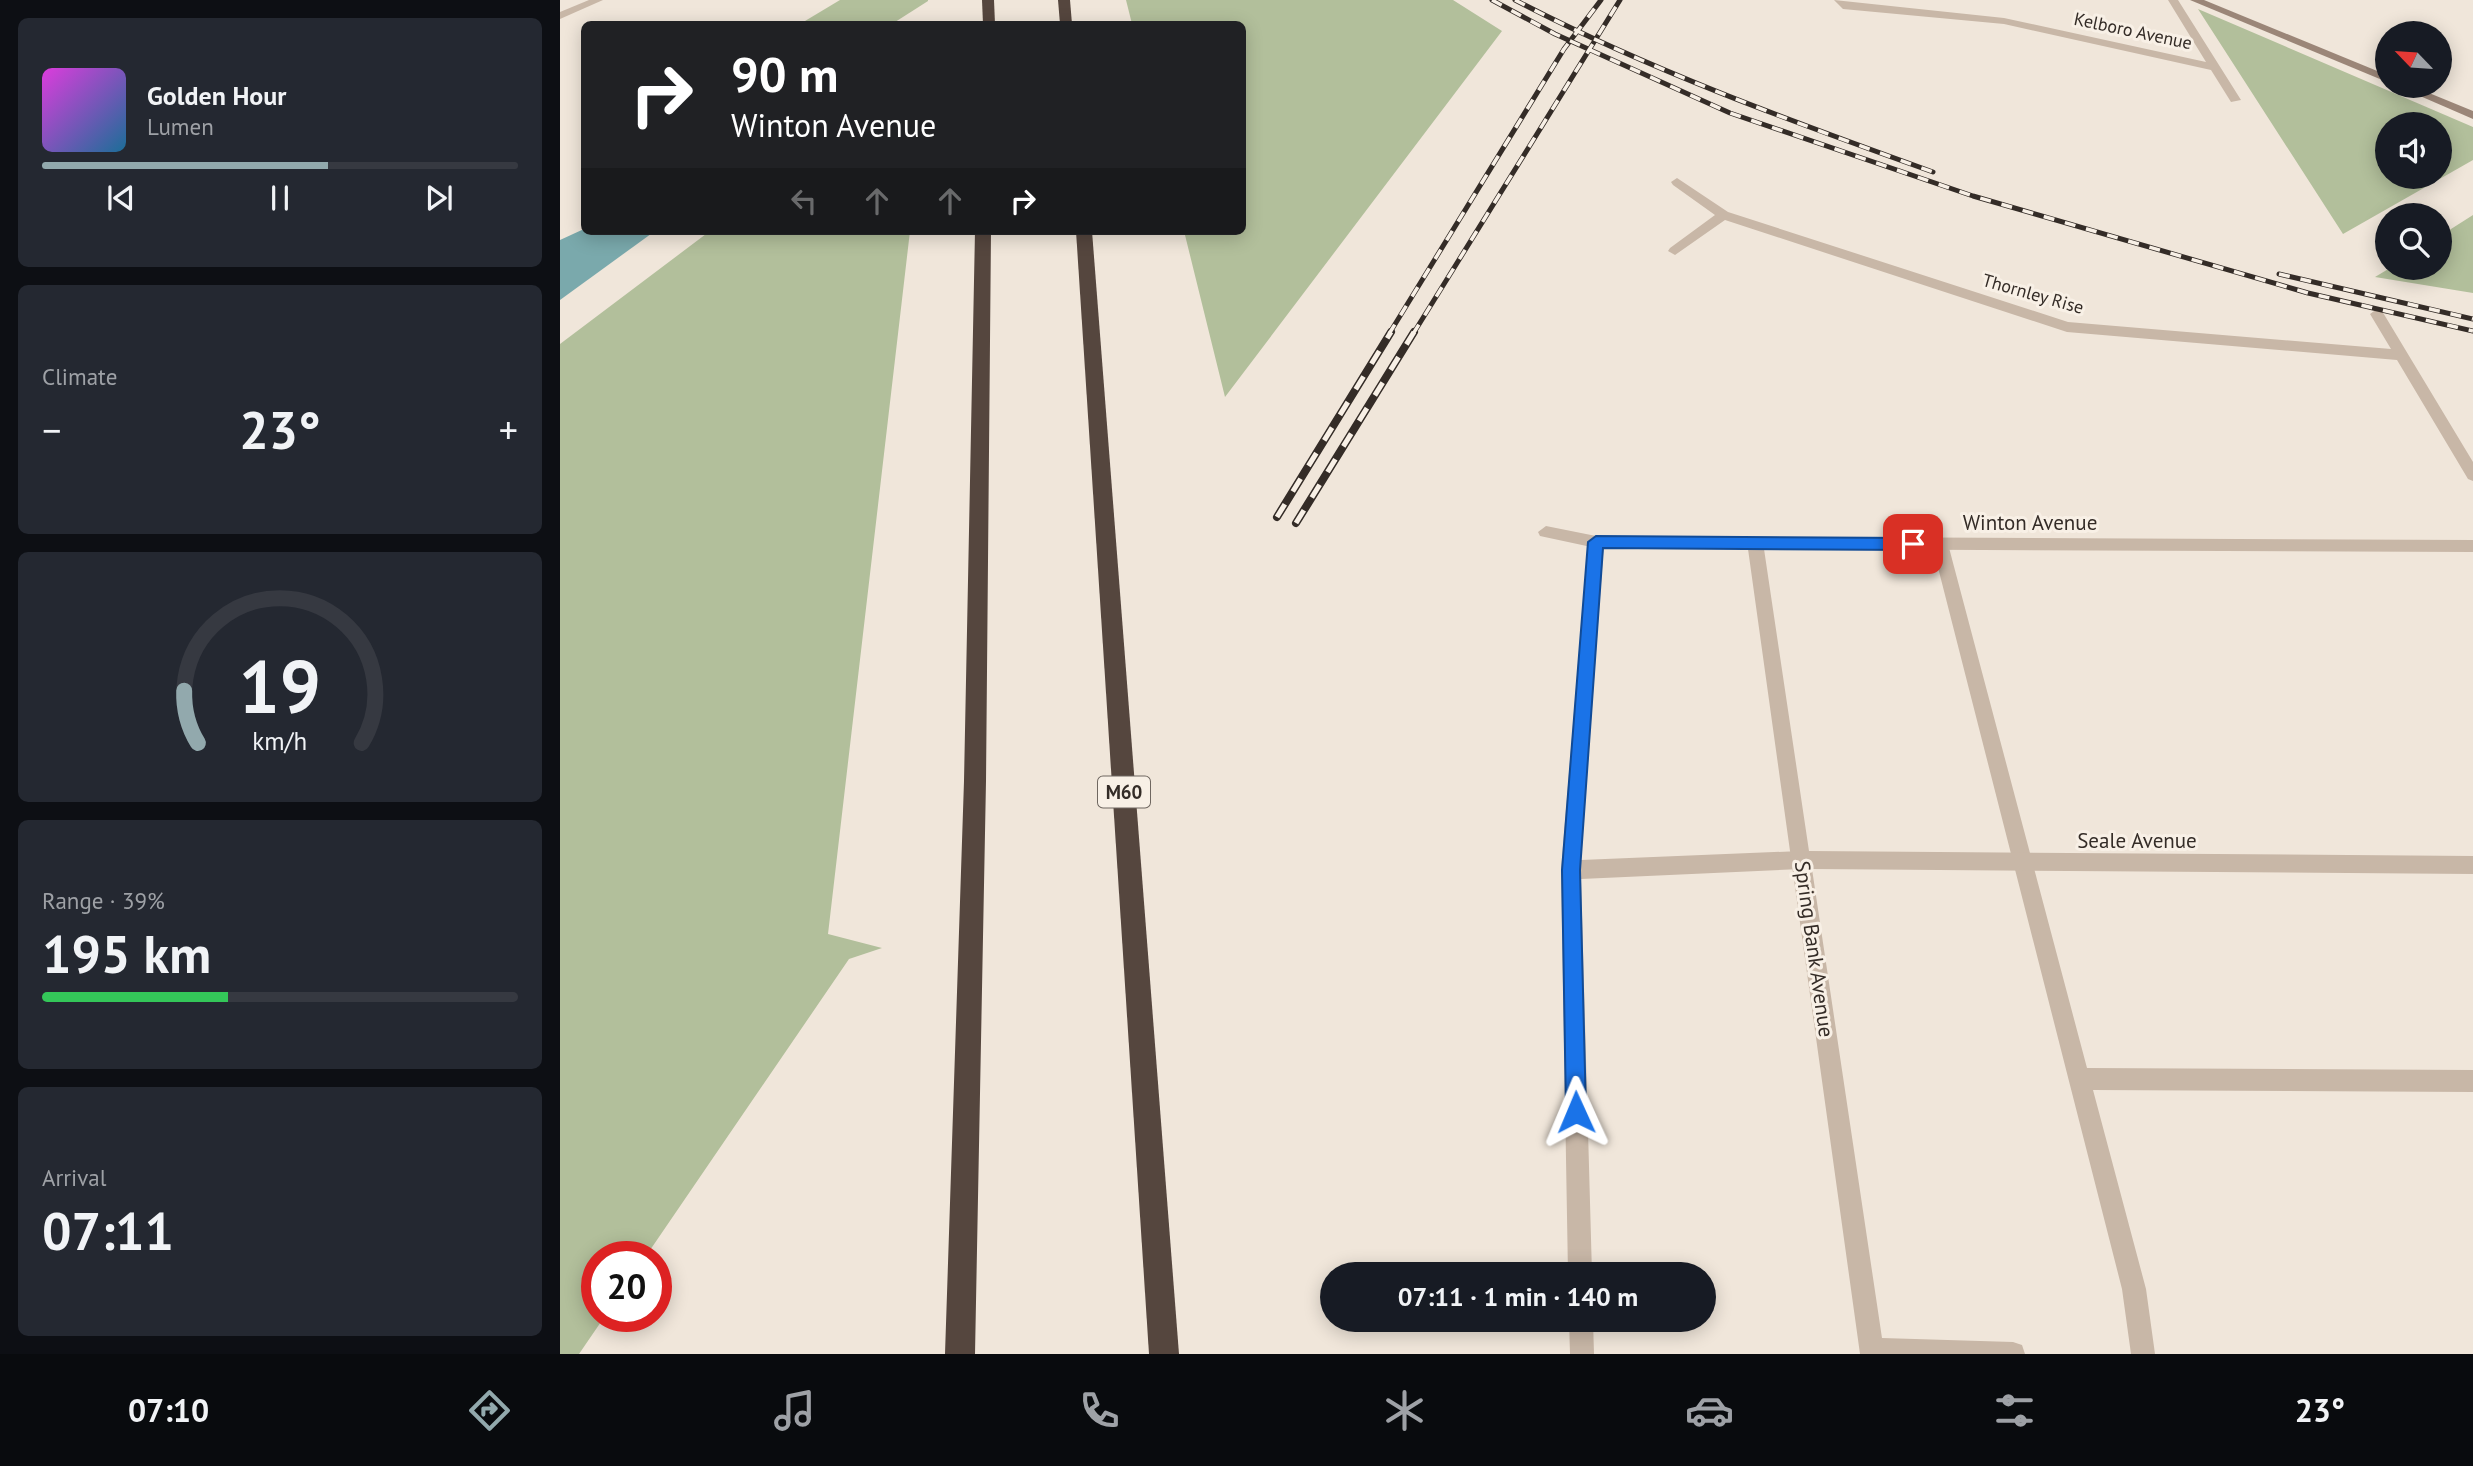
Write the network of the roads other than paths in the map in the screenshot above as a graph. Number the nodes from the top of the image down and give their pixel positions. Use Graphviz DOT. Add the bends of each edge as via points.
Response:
graph roads {
  1 [pos="598,0"];
  2 [pos="988,0"];
  3 [pos="1064,0"];
  4 [pos="1839,0"];
  5 [pos="2173,0"];
  6 [pos="2195,0"];
  7 [pos="560,16"];
  8 [pos="989,21"];
  9 [pos="1066,21"];
  10 [pos="2214,67"];
  11 [pos="2375,74"];
  12 [pos="2432,98"];
  13 [pos="2235,100"];
  14 [pos="2473,115"];
  15 [pos="1677,182"];
  16 [pos="1723,215"];
  17 [pos="983,235"];
  18 [pos="1084,235"];
  19 [pos="1675,251"];
  20 [pos="2377,314"];
  21 [pos="2401,355"];
  22 [pos="2473,475"];
  23 [pos="1546,532"];
  24 [pos="1596,542"];
  25 [pos="1755,544"];
  26 [pos="1940,544"];
  27 [pos="2473,546"];
  28 [pos="1801,860"];
  29 [pos="2024,863"];
  30 [pos="2473,864"];
  31 [pos="1571,870"];
  32 [pos="2080,1079"];
  33 [pos="2473,1081"];
  34 [pos="1580,1262"];
  35 [pos="1581,1332"];
  36 [pos="1872,1352"];
  37 [pos="960,1354"];
  38 [pos="1164,1354"];
  39 [pos="1582,1354"];
  40 [pos="2012,1354"];
  41 [pos="2143,1354"];
  1 -- 7 [label="street"];
  2 -- 8 [label="highway"];
  3 -- 9 [label="highway"];
  4 -- 10 [label="street, Kelboro Avenue" via="1843,6 2004,21"];
  5 -- 10 [label="street"];
  6 -- 11 [label="main road"];
  10 -- 13 [label="street"];
  12 -- 14 [label="main road"];
  15 -- 16 [label="street, Thornley Rise"];
  16 -- 19 [label="street"];
  16 -- 21 [label="street, Thornley Rise" via="2067,327"];
  17 -- 37 [label="highway"];
  18 -- 38 [label="highway, M60"];
  20 -- 21 [label="street"];
  21 -- 22 [label="street"];
  23 -- 24 [label="street, Winton Avenue"];
  24 -- 25 [label="street, Winton Avenue"];
  24 -- 31 [label="street"];
  25 -- 26 [label="street, Winton Avenue"];
  25 -- 28 [label="street, Spring Bank Avenue"];
  26 -- 27 [label="street, Winton Avenue"];
  26 -- 29 [label="street"];
  28 -- 29 [label="street, Seale Avenue"];
  28 -- 31 [label="street, Seale Avenue"];
  28 -- 36 [label="street, Spring Bank Avenue"];
  29 -- 30 [label="street, Seale Avenue"];
  29 -- 32 [label="street"];
  31 -- 34 [label="street"];
  32 -- 33 [label="street"];
  32 -- 41 [label="street" via="2134,1289"];
  35 -- 39 [label="street"];
  36 -- 40 [label="street"];
}
